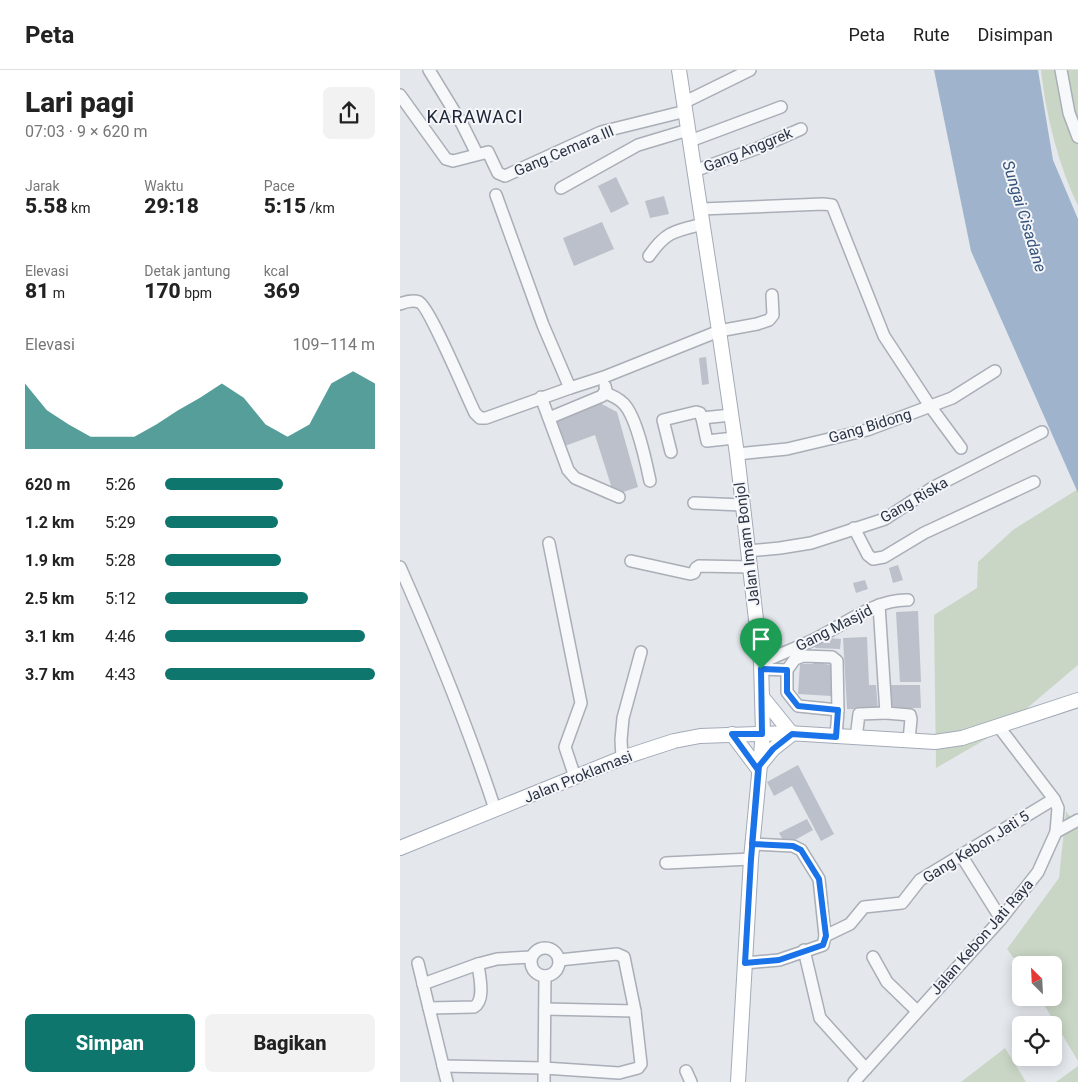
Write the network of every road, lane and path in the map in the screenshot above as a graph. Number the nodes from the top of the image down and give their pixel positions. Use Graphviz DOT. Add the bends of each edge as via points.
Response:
graph roads {
  1 [pos="428,70"];
  2 [pos="679,70"];
  3 [pos="750,70"];
  4 [pos="1061,70"];
  5 [pos="400,95"];
  6 [pos="685,106"];
  7 [pos="781,107"];
  8 [pos="801,129"];
  9 [pos="689,135"];
  10 [pos="1078,137"];
  11 [pos="477,154"];
  12 [pos="694,172"];
  13 [pos="561,188"];
  14 [pos="496,195"];
  15 [pos="700,209"];
  16 [pos="703,224"];
  17 [pos="649,256"];
  18 [pos="772,295"];
  19 [pos="400,304"];
  20 [pos="719,331"];
  21 [pos="995,371"];
  22 [pos="604,377"];
  23 [pos="570,388"];
  24 [pos="604,393"];
  25 [pos="541,397"];
  26 [pos="930,406"];
  27 [pos="731,415"];
  28 [pos="548,418"];
  29 [pos="702,418"];
  30 [pos="1042,432"];
  31 [pos="734,438"];
  32 [pos="961,448"];
  33 [pos="671,452"];
  34 [pos="736,454"];
  35 [pos="650,481"];
  36 [pos="1034,482"];
  37 [pos="619,497"];
  38 [pos="694,503"];
  39 [pos="743,506"];
  40 [pos="854,528"];
  41 [pos="549,543"];
  42 [pos="748,551"];
  43 [pos="631,561"];
  44 [pos="400,567"];
  45 [pos="750,568"];
  46 [pos="908,600"];
  47 [pos="879,605"];
  48 [pos="640,652"];
  49 [pos="761,666"];
  50 [pos="787,670"];
  51 [pos="762,697"];
  52 [pos="1077,702"];
  53 [pos="838,710"];
  54 [pos="886,713"];
  55 [pos="999,726"];
  56 [pos="732,734"];
  57 [pos="762,734"];
  58 [pos="792,734"];
  59 [pos="836,737"];
  60 [pos="856,738"];
  61 [pos="910,740"];
  62 [pos="622,758"];
  63 [pos="759,768"];
  64 [pos="575,777"];
  65 [pos="1054,799"];
  66 [pos="495,809"];
  67 [pos="1078,820"];
  68 [pos="1056,832"];
  69 [pos="752,844"];
  70 [pos="400,848"];
  71 [pos="961,855"];
  72 [pos="751,859"];
  73 [pos="666,863"];
  74 [pos="1001,919"];
  75 [pos="826,936"];
  76 [pos="804,950"];
  77 [pos="531,957"];
  78 [pos="873,957"];
  79 [pos="559,960"];
  80 [pos="418,963"];
  81 [pos="745,963"];
  82 [pos="478,964"];
  83 [pos="545,976"];
  84 [pos="423,984"];
  85 [pos="429,1008"];
  86 [pos="545,1009"];
  87 [pos="635,1011"];
  88 [pos="917,1011"];
  89 [pos="443,1066"];
  90 [pos="544,1068"];
  91 [pos="866,1069"];
  92 [pos="619,1078"];
  93 [pos="448,1082"];
  94 [pos="544,1082"];
  95 [pos="738,1082"];
  96 [pos="854,1082"];
  1 -- 11 [label="street"];
  2 -- 6 [label="main road, Jalan Imam Bonjol"];
  3 -- 6 [label="street"];
  4 -- 10 [label="street" via="1069,112"];
  5 -- 11 [label="street" via="446,159 453,161"];
  6 -- 9 [label="main road, Jalan Imam Bonjol"];
  6 -- 11 [label="street, Gang Cemara III" via="601,132 505,176 498,173 488,152"];
  7 -- 9 [label="street"];
  8 -- 12 [label="street, Gang Anggrek"];
  9 -- 12 [label="main road, Jalan Imam Bonjol"];
  9 -- 13 [label="street" via="638,145"];
  12 -- 15 [label="main road, Jalan Imam Bonjol"];
  14 -- 23 [label="street" via="543,325"];
  15 -- 16 [label="main road, Jalan Imam Bonjol"];
  15 -- 26 [label="street" via="832,205 884,336"];
  16 -- 17 [label="street" via="666,236"];
  16 -- 20 [label="main road, Jalan Imam Bonjol"];
  18 -- 20 [label="street" via="773,315 769,320"];
  19 -- 25 [label="street" via="412,301 423,305 480,418"];
  20 -- 22 [label="street"];
  20 -- 27 [label="main road, Jalan Imam Bonjol"];
  21 -- 26 [label="street, Gang Bidong" via="952,398"];
  22 -- 23 [label="street"];
  22 -- 24 [label="street"];
  23 -- 25 [label="street"];
  24 -- 28 [label="street"];
  24 -- 35 [label="street" via="625,405 632,417"];
  25 -- 28 [label="street"];
  26 -- 32 [label="street"];
  26 -- 34 [label="street, Gang Bidong" via="866,430 787,449"];
  27 -- 29 [label="street"];
  27 -- 31 [label="main road, Jalan Imam Bonjol"];
  28 -- 37 [label="street" via="568,470 576,478"];
  29 -- 31 [label="street" via="707,441"];
  29 -- 33 [label="street" via="696,412 663,420"];
  30 -- 40 [label="street, Gang Riska" via="932,488 885,519"];
  31 -- 34 [label="main road, Jalan Imam Bonjol"];
  34 -- 39 [label="main road, Jalan Imam Bonjol"];
  36 -- 40 [label="street" via="924,533 884,557 873,559 868,555"];
  38 -- 39 [label="street"];
  39 -- 42 [label="main road, Jalan Imam Bonjol"];
  40 -- 42 [label="street, Gang Riska" via="811,543"];
  41 -- 64 [label="street" via="581,703 565,748"];
  42 -- 45 [label="main road, Jalan Imam Bonjol"];
  43 -- 45 [label="street" via="690,574 699,566"];
  44 -- 66 [label="street" via="460,713"];
  45 -- 49 [label="main road, Jalan Imam Bonjol"];
  46 -- 47 [label="street, Gang Masjid"];
  47 -- 49 [label="street, Gang Masjid"];
  47 -- 54 [label="street"];
  48 -- 62 [label="street" via="623,718"];
  49 -- 50 [label="street"];
  49 -- 51 [label="main road, Jalan Imam Bonjol"];
  50 -- 53 [label="street" via="787,692 798,706"];
  50 -- 53 [label="street" via="795,659 803,656 838,661"];
  51 -- 57 [label="main road, Jalan Imam Bonjol"];
  51 -- 58 [label="main road"];
  52 -- 55 [label="main road, Jalan Proklamasi"];
  53 -- 59 [label="street"];
  54 -- 60 [label="street" via="860,714"];
  54 -- 61 [label="street" via="910,715"];
  55 -- 61 [label="main road, Jalan Proklamasi" via="962,738 936,742"];
  55 -- 65 [label="street"];
  56 -- 57 [label="main road, Jalan Proklamasi"];
  56 -- 62 [label="main road, Jalan Proklamasi" via="674,741"];
  56 -- 63 [label="main road"];
  57 -- 58 [label="main road, Jalan Proklamasi"];
  57 -- 63 [label="main road, Jalan Imam Bonjol"];
  58 -- 59 [label="main road, Jalan Proklamasi"];
  58 -- 63 [label="main road" via="773,749"];
  59 -- 60 [label="main road, Jalan Proklamasi"];
  60 -- 61 [label="main road, Jalan Proklamasi"];
  62 -- 64 [label="main road, Jalan Proklamasi"];
  63 -- 69 [label="main road, Jalan Imam Bonjol"];
  64 -- 66 [label="main road, Jalan Proklamasi"];
  65 -- 68 [label="street, Jalan Kebon Jati Raya" via="1058,808"];
  65 -- 71 [label="street, Gang Kebon Jati 5"];
  66 -- 70 [label="main road, Jalan Proklamasi"];
  67 -- 68 [label="street"];
  68 -- 74 [label="street, Jalan Kebon Jati Raya" via="1038,872"];
  69 -- 72 [label="main road, Jalan Imam Bonjol"];
  69 -- 75 [label="street" via="793,846 801,850 819,879"];
  71 -- 74 [label="street"];
  71 -- 75 [label="street, Gang Kebon Jati 5" via="920,880 902,903 864,907 850,924"];
  72 -- 73 [label="street"];
  72 -- 81 [label="main road, Jalan Imam Bonjol"];
  74 -- 88 [label="street, Jalan Kebon Jati Raya"];
  75 -- 76 [label="street, Gang Kebon Jati 5" via="823,945"];
  76 -- 81 [label="street" via="779,960"];
  76 -- 91 [label="street" via="820,1018"];
  77 -- 79 [label="street" via="537,949 546,947 555,951"];
  77 -- 82 [label="street"];
  77 -- 83 [label="street" via="533,970"];
  78 -- 88 [label="street" via="887,982"];
  79 -- 83 [label="street" via="557,969"];
  79 -- 87 [label="street" via="617,954 624,957"];
  80 -- 84 [label="street"];
  81 -- 95 [label="main road, Jalan Imam Bonjol"];
  82 -- 84 [label="street"];
  82 -- 85 [label="street" via="478,1004 474,1007"];
  83 -- 86 [label="street"];
  84 -- 85 [label="street"];
  85 -- 89 [label="street"];
  86 -- 87 [label="street"];
  86 -- 90 [label="street"];
  87 -- 92 [label="street" via="641,1064"];
  88 -- 91 [label="street, Jalan Kebon Jati Raya"];
  89 -- 90 [label="street"];
  89 -- 93 [label="street"];
  90 -- 92 [label="street"];
  90 -- 94 [label="street"];
  91 -- 96 [label="street, Jalan Kebon Jati Raya"];
}
